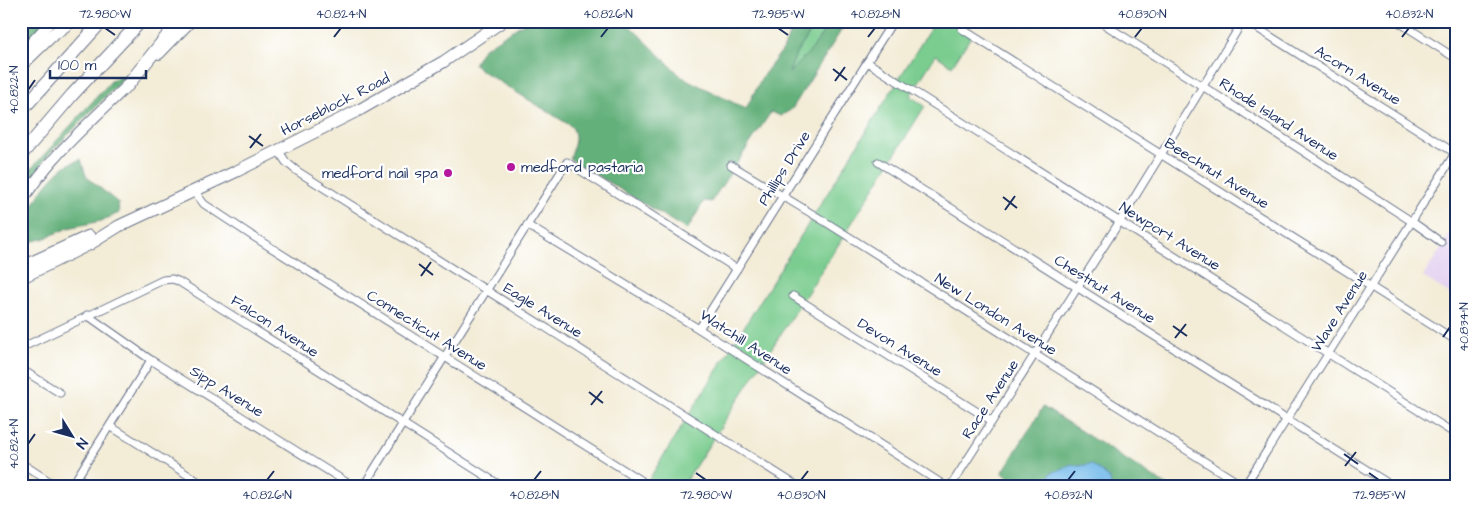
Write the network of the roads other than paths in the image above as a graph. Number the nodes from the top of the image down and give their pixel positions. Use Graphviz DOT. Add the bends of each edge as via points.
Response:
graph roads {
  1 [pos="50,21"];
  2 [pos="71,21"];
  3 [pos="102,21"];
  4 [pos="141,21"];
  5 [pos="178,21"];
  6 [pos="191,21"];
  7 [pos="503,21"];
  8 [pos="893,21"];
  9 [pos="1099,21"];
  10 [pos="1245,21"];
  11 [pos="1397,21"];
  12 [pos="962,29"];
  13 [pos="21,54"];
  14 [pos="1457,59"];
  15 [pos="867,62"];
  16 [pos="21,65"];
  17 [pos="127,86"];
  18 [pos="1203,86"];
  19 [pos="21,111"];
  20 [pos="278,150"];
  21 [pos="1456,151"];
  22 [pos="1162,154"];
  23 [pos="21,155"];
  24 [pos="878,162"];
  25 [pos="731,165"];
  26 [pos="194,191"];
  27 [pos="783,196"];
  28 [pos="21,203"];
  29 [pos="1120,221"];
  30 [pos="1411,221"];
  31 [pos="527,225"];
  32 [pos="119,226"];
  33 [pos="1441,242"];
  34 [pos="21,266"];
  35 [pos="737,269"];
  36 [pos="21,278"];
  37 [pos="1371,286"];
  38 [pos="1076,288"];
  39 [pos="486,291"];
  40 [pos="794,296"];
  41 [pos="87,315"];
  42 [pos="699,329"];
  43 [pos="1457,340"];
  44 [pos="21,348"];
  45 [pos="1328,353"];
  46 [pos="1034,354"];
  47 [pos="445,357"];
  48 [pos="150,360"];
  49 [pos="21,368"];
  50 [pos="60,393"];
  51 [pos="1286,419"];
  52 [pos="992,421"];
  53 [pos="403,424"];
  54 [pos="110,426"];
  55 [pos="1457,435"];
  56 [pos="21,463"];
  57 [pos="58,487"];
  58 [pos="71,487"];
  59 [pos="207,487"];
  60 [pos="354,487"];
  61 [pos="362,487"];
  62 [pos="503,487"];
  63 [pos="651,487"];
  64 [pos="799,487"];
  65 [pos="948,487"];
  66 [pos="1244,487"];
  67 [pos="1394,487"];
  1 -- 13 [label="main road"];
  2 -- 16 [label="highway"];
  3 -- 19 [label="highway"];
  4 -- 23 [label="highway"];
  5 -- 17 [label="highway"];
  6 -- 17 [label="main road"];
  7 -- 20 [label="main road, Horseblock Road" via="422,75"];
  8 -- 15 [label="street, Phillips Drive"];
  9 -- 18 [label="street, Rhode Island Avenue"];
  10 -- 18 [label="street, Race Avenue"];
  10 -- 21 [label="street, Acorn Avenue"];
  11 -- 14 [label="street"];
  12 -- 22 [label="street, Beechnut Avenue"];
  15 -- 27 [label="street, Phillips Drive"];
  15 -- 29 [label="street, Newport Avenue"];
  17 -- 28 [label="main road" via="53,160"];
  18 -- 22 [label="street, Race Avenue"];
  18 -- 30 [label="street, Rhode Island Avenue"];
  20 -- 26 [label="main road, Horseblock Road"];
  20 -- 39 [label="street, Eagle Avenue" via="297,171"];
  21 -- 30 [label="street, Wave Avenue"];
  22 -- 29 [label="street, Race Avenue"];
  22 -- 37 [label="street, Beechnut Avenue"];
  24 -- 38 [label="street, Chestnut Avenue"];
  25 -- 27 [label="street, New London Avenue"];
  26 -- 32 [label="main road, Horseblock Road"];
  26 -- 47 [label="street, Connecticut Avenue" via="204,204"];
  27 -- 35 [label="street, Phillips Drive"];
  27 -- 46 [label="street, New London Avenue"];
  29 -- 38 [label="street, Race Avenue"];
  29 -- 45 [label="street, Newport Avenue"];
  30 -- 33 [label="street, Rhode Island Avenue"];
  30 -- 37 [label="street, Wave Avenue"];
  31 -- 35 [label="street" via="567,162"];
  31 -- 39 [label="street"];
  31 -- 42 [label="street, Watchill Avenue"];
  32 -- 34 [label="main road, Horseblock Road"];
  32 -- 36 [label="main road, Horseblock Road"];
  35 -- 42 [label="street, Phillips Drive"];
  37 -- 43 [label="street, Beechnut Avenue"];
  37 -- 45 [label="street, Wave Avenue"];
  38 -- 46 [label="street, Race Avenue"];
  38 -- 51 [label="street, Chestnut Avenue"];
  39 -- 47 [label="street"];
  39 -- 64 [label="street, Eagle Avenue"];
  40 -- 52 [label="street, Devon Avenue"];
  41 -- 44 [label="street, Falcon Avenue"];
  41 -- 48 [label="street, Sipp Avenue"];
  41 -- 53 [label="street, Falcon Avenue" via="163,280 172,279"];
  42 -- 65 [label="street, Watchill Avenue"];
  45 -- 51 [label="street, Wave Avenue"];
  45 -- 55 [label="street, Newport Avenue"];
  46 -- 52 [label="street, Race Avenue"];
  46 -- 66 [label="street, New London Avenue"];
  47 -- 53 [label="street"];
  47 -- 63 [label="street, Connecticut Avenue"];
  48 -- 54 [label="street"];
  48 -- 60 [label="street, Sipp Avenue"];
  49 -- 50 [label="street"];
  51 -- 66 [label="street, Wave Avenue"];
  51 -- 67 [label="street, Chestnut Avenue"];
  52 -- 65 [label="street, Race Avenue"];
  53 -- 61 [label="street"];
  53 -- 62 [label="street, Falcon Avenue"];
  54 -- 58 [label="street"];
  54 -- 59 [label="street"];
  56 -- 57 [label="street"];
}
